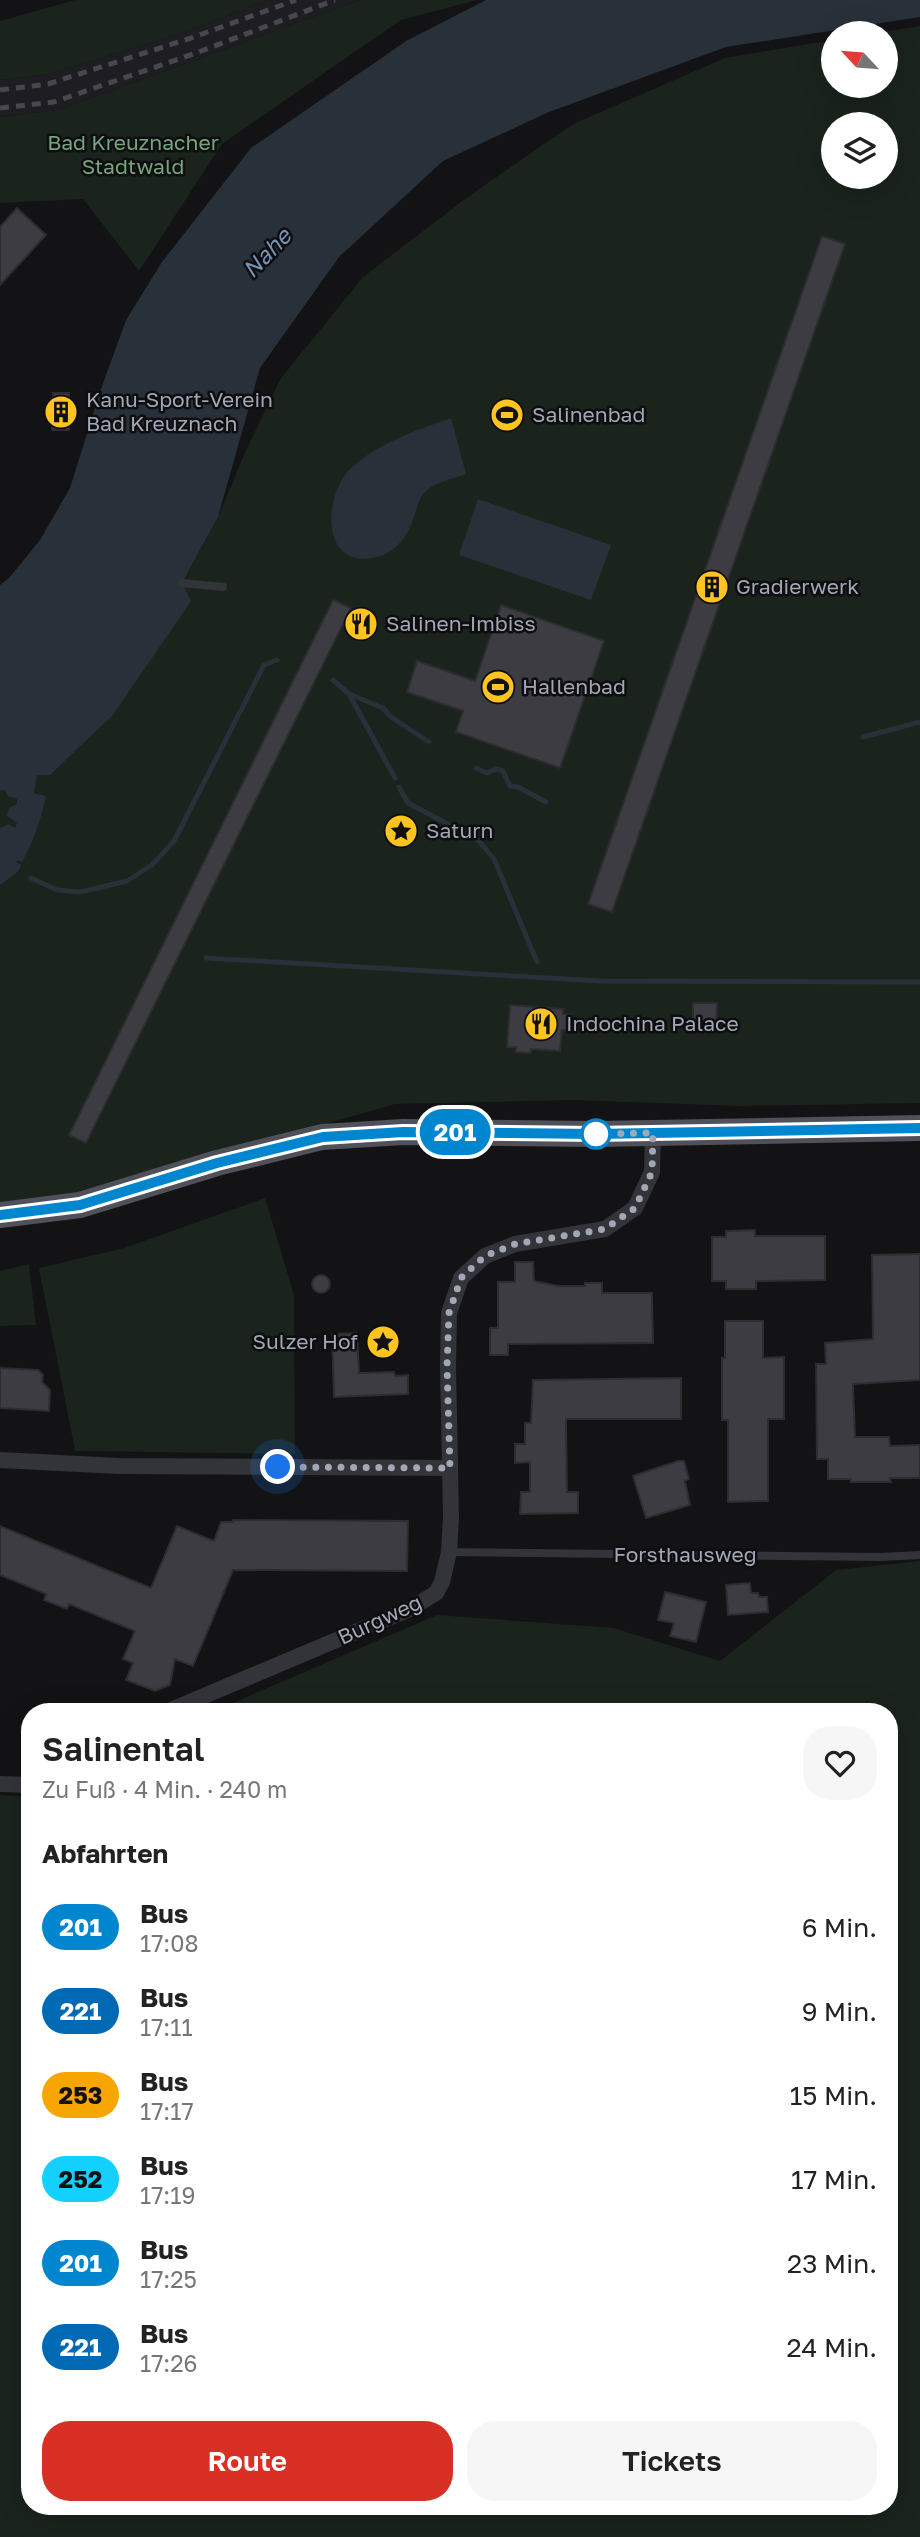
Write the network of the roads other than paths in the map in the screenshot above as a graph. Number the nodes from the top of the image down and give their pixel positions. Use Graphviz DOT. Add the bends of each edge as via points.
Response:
graph roads {
  1 [pos="182,583"];
  2 [pos="223,587"];
  3 [pos="920,1128"];
  4 [pos="653,1133"];
  5 [pos="0,1215"];
  6 [pos="0,1460"];
  7 [pos="450,1468"];
  8 [pos="449,1552"];
  9 [pos="920,1555"];
  10 [pos="188,1703"];
  11 [pos="0,1784"];
  12 [pos="21,1784"];
  1 -- 2 [label="lane"];
  3 -- 4 [label="main road"];
  4 -- 5 [label="main road" via="403,1132 323,1137 217,1163 80,1205"];
  4 -- 7 [label="street, Burgweg" via="652,1172 635,1208 605,1229 515,1244 485,1256 461,1278 449,1313"];
  6 -- 7 [label="street" via="119,1466"];
  7 -- 8 [label="street, Burgweg"];
  8 -- 9 [label="lane, Forsthausweg"];
  8 -- 10 [label="street, Burgweg" via="442,1582 428,1600"];
  11 -- 12 [label="street"];
}
